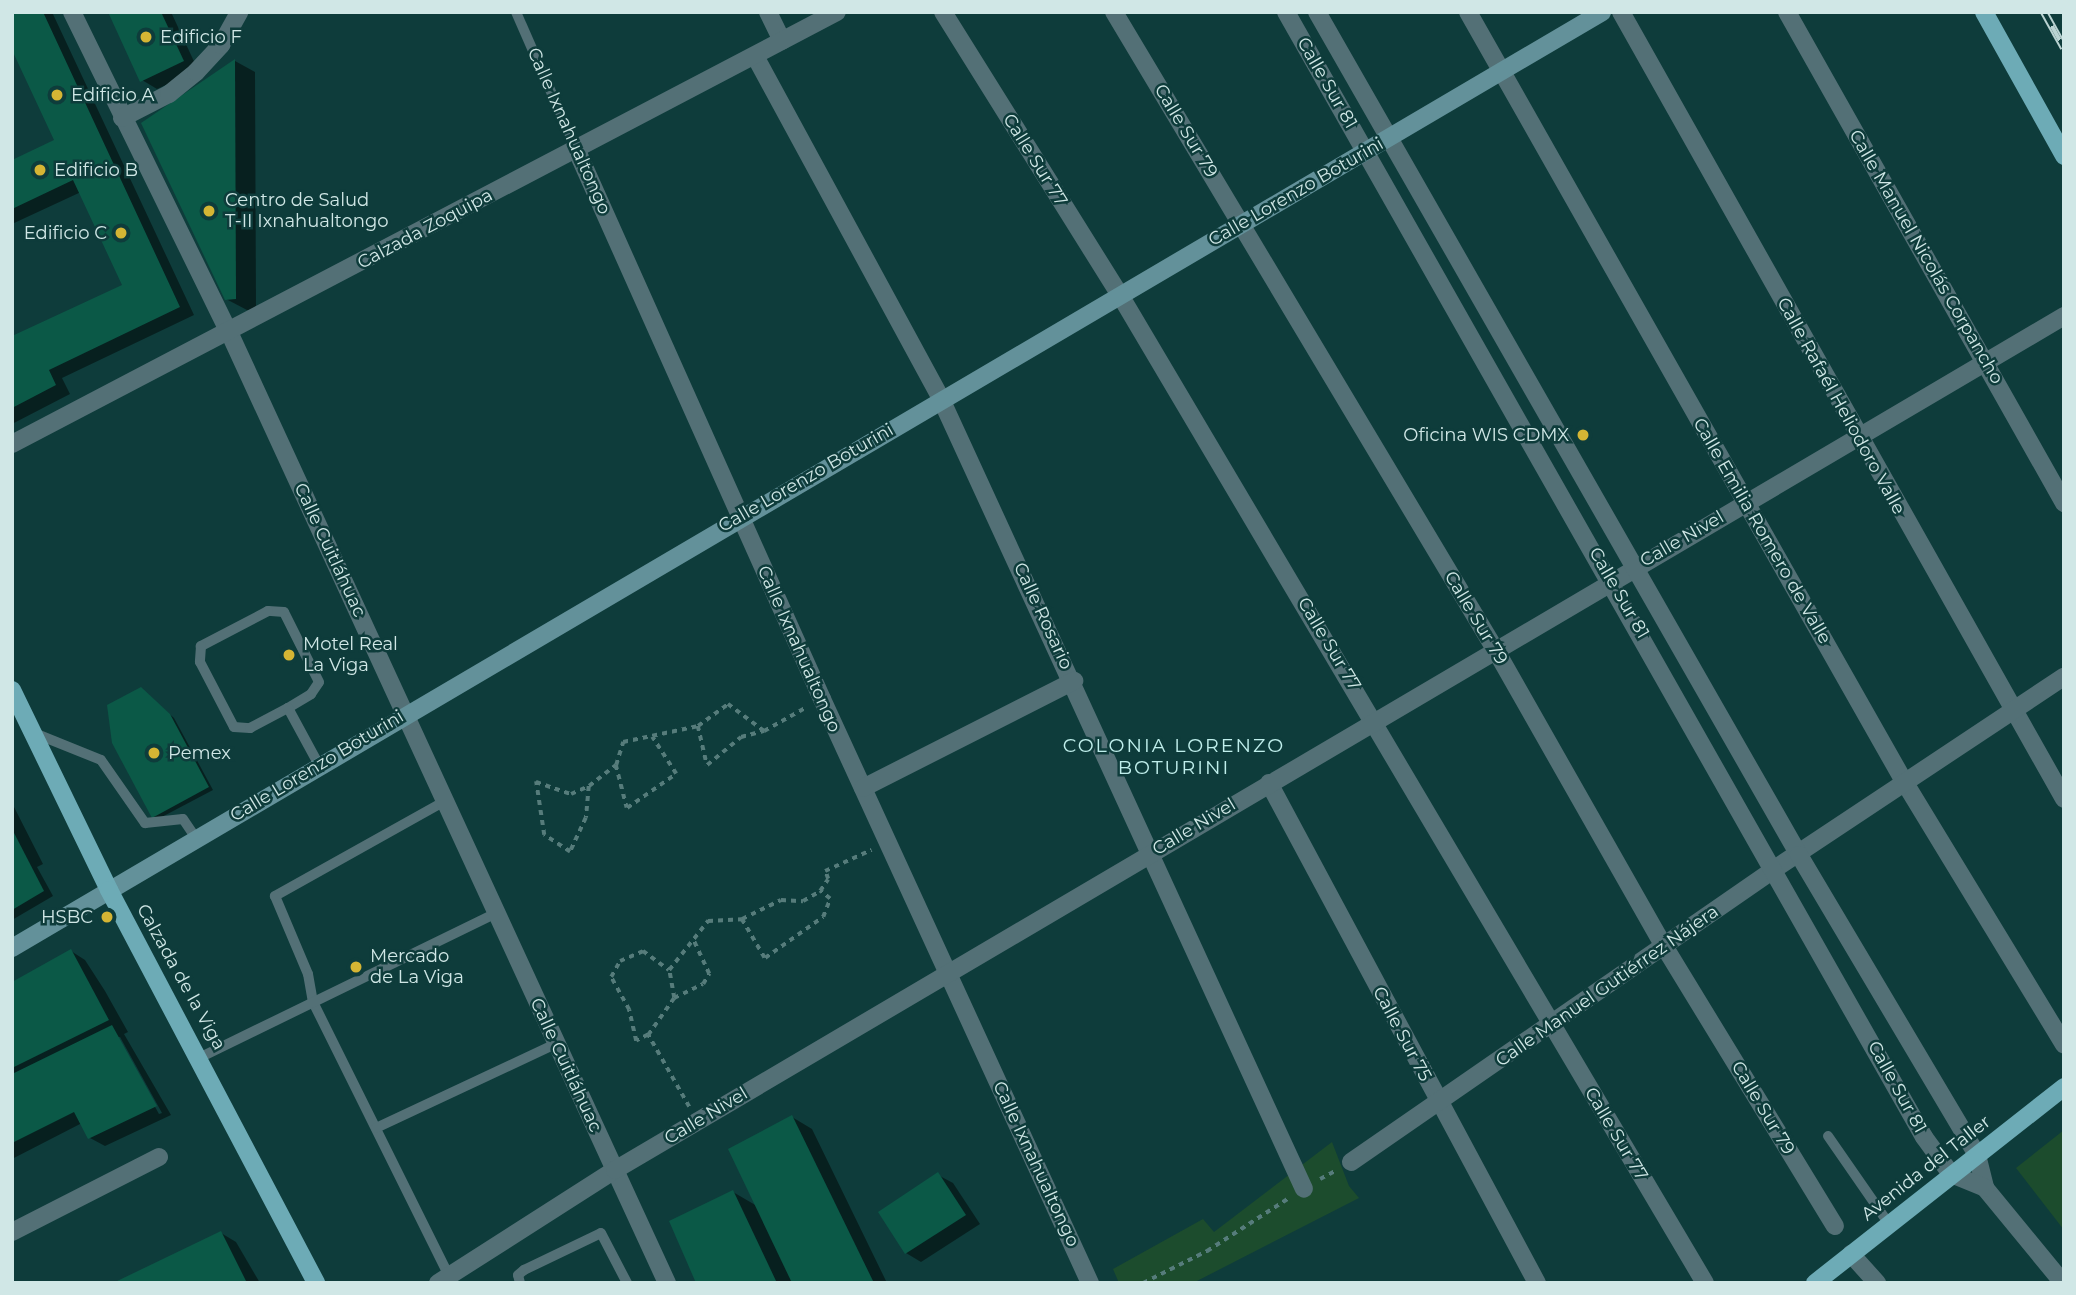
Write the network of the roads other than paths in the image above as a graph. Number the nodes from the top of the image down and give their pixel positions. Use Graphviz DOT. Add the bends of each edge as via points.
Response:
graph roads {
  1 [pos="72,12"];
  2 [pos="239,12"];
  3 [pos="516,12"];
  4 [pos="768,12"];
  5 [pos="837,12"];
  6 [pos="943,12"];
  7 [pos="1114,12"];
  8 [pos="1286,12"];
  9 [pos="1317,12"];
  10 [pos="1468,12"];
  11 [pos="1602,12"];
  12 [pos="1621,12"];
  13 [pos="1984,12"];
  14 [pos="1793,14"];
  15 [pos="782,41"];
  16 [pos="755,56"];
  17 [pos="1502,71"];
  18 [pos="122,118"];
  19 [pos="1390,137"];
  20 [pos="577,151"];
  21 [pos="1366,151"];
  22 [pos="2064,156"];
  23 [pos="1241,224"];
  24 [pos="1120,295"];
  25 [pos="2064,316"];
  26 [pos="229,332"];
  27 [pos="1986,362"];
  28 [pos="941,399"];
  29 [pos="1858,437"];
  30 [pos="12,444"];
  31 [pos="1745,502"];
  32 [pos="2064,503"];
  33 [pos="740,517"];
  34 [pos="1635,567"];
  35 [pos="1612,581"];
  36 [pos="1495,649"];
  37 [pos="2064,677"];
  38 [pos="1074,681"];
  39 [pos="12,690"];
  40 [pos="288,708"];
  41 [pos="2014,712"];
  42 [pos="405,713"];
  43 [pos="1375,721"];
  44 [pos="34,733"];
  45 [pos="318,765"];
  46 [pos="1269,783"];
  47 [pos="1905,783"];
  48 [pos="863,788"];
  49 [pos="2064,799"];
  50 [pos="445,801"];
  51 [pos="196,838"];
  52 [pos="1152,852"];
  53 [pos="1799,855"];
  54 [pos="1776,868"];
  55 [pos="109,890"];
  56 [pos="496,912"];
  57 [pos="1664,946"];
  58 [pos="12,948"];
  59 [pos="949,973"];
  60 [pos="313,1002"];
  61 [pos="1551,1025"];
  62 [pos="555,1044"];
  63 [pos="2064,1044"];
  64 [pos="201,1057"];
  65 [pos="2064,1087"];
  66 [pos="1439,1104"];
  67 [pos="376,1128"];
  68 [pos="1828,1136"];
  69 [pos="1977,1155"];
  70 [pos="159,1157"];
  71 [pos="1350,1162"];
  72 [pos="615,1170"];
  73 [pos="1951,1174"];
  74 [pos="1985,1188"];
  75 [pos="1304,1189"];
  76 [pos="1889,1224"];
  77 [pos="1835,1226"];
  78 [pos="12,1233"];
  79 [pos="1851,1254"];
  80 [pos="443,1280"];
  81 [pos="316,1283"];
  82 [pos="520,1283"];
  83 [pos="627,1283"];
  84 [pos="667,1283"];
  85 [pos="1090,1283"];
  86 [pos="1537,1283"];
  87 [pos="1705,1283"];
  88 [pos="1815,1283"];
  89 [pos="1877,1283"];
  90 [pos="2063,1283"];
  1 -- 18 [label="street, Calle Cuitláhuac"];
  2 -- 18 [label="street" via="221,46 196,72 169,94"];
  3 -- 20 [label="lane, Calle Ixnahualtongo"];
  4 -- 15 [label="street"];
  5 -- 15 [label="street, Calzada Zoquipa"];
  6 -- 24 [label="street, Calle Sur 77"];
  7 -- 23 [label="street, Calle Sur 79"];
  8 -- 21 [label="street, Calle Sur 81"];
  9 -- 19 [label="street, Calle Sur 81"];
  10 -- 17 [label="street, Calle Emilia Romero de Valle"];
  11 -- 17 [label="main road, Calle Lorenzo Boturini"];
  12 -- 29 [label="street, Calle Rafaél Heliodoro Valle"];
  13 -- 22 [label="main road"];
  14 -- 27 [label="street, Calle Manuel Nicolás Corpancho"];
  15 -- 16 [label="street, Calzada Zoquipa"];
  16 -- 20 [label="street, Calzada Zoquipa"];
  16 -- 28 [label="street, Calle Rosario"];
  17 -- 19 [label="main road, Calle Lorenzo Boturini"];
  17 -- 31 [label="street, Calle Emilia Romero de Valle"];
  18 -- 26 [label="street, Calle Cuitláhuac"];
  19 -- 21 [label="main road, Calle Lorenzo Boturini"];
  19 -- 34 [label="street, Calle Sur 81"];
  20 -- 26 [label="street, Calzada Zoquipa"];
  20 -- 33 [label="street, Calle Ixnahualtongo"];
  21 -- 23 [label="main road, Calle Lorenzo Boturini"];
  21 -- 35 [label="street, Calle Sur 81"];
  23 -- 24 [label="main road, Calle Lorenzo Boturini"];
  23 -- 36 [label="street, Calle Sur 79"];
  24 -- 28 [label="main road, Calle Lorenzo Boturini"];
  24 -- 43 [label="street, Calle Sur 77"];
  25 -- 27 [label="street, Calle Nivel"];
  26 -- 30 [label="street, Calzada Zoquipa"];
  26 -- 42 [label="street, Calle Cuitláhuac"];
  27 -- 29 [label="street, Calle Nivel"];
  27 -- 32 [label="street, Calle Manuel Nicolás Corpancho"];
  28 -- 33 [label="main road, Calle Lorenzo Boturini"];
  28 -- 38 [label="street, Calle Rosario"];
  29 -- 31 [label="street, Calle Nivel"];
  29 -- 41 [label="street, Calle Rafaél Heliodoro Valle"];
  31 -- 34 [label="street, Calle Nivel"];
  31 -- 47 [label="street, Calle Emilia Romero de Valle"];
  33 -- 42 [label="main road, Calle Lorenzo Boturini"];
  33 -- 48 [label="street, Calle Ixnahualtongo"];
  34 -- 35 [label="street, Calle Nivel"];
  34 -- 53 [label="street, Calle Sur 81"];
  35 -- 36 [label="street, Calle Nivel"];
  35 -- 54 [label="street, Calle Sur 81"];
  36 -- 43 [label="street, Calle Nivel"];
  36 -- 57 [label="street, Calle Sur 79"];
  37 -- 41 [label="street, Calle Manuel Gutiérrez Nájera"];
  38 -- 48 [label="street"];
  38 -- 52 [label="street, Calle Rosario"];
  39 -- 44 [label="main road, Calzada de la Viga"];
  40 -- 40 [label="lane" via="250,728 234,727 200,662 201,646 268,611 284,612 319,682 311,694"];
  40 -- 45 [label="lane"];
  41 -- 47 [label="street, Calle Manuel Gutiérrez Nájera"];
  41 -- 49 [label="street, Calle Rafaél Heliodoro Valle"];
  42 -- 45 [label="main road, Calle Lorenzo Boturini"];
  42 -- 50 [label="street, Calle Cuitláhuac"];
  43 -- 46 [label="street, Calle Nivel"];
  43 -- 61 [label="street, Calle Sur 77"];
  44 -- 51 [label="lane" via="102,760 145,823 183,819"];
  44 -- 55 [label="main road, Calzada de la Viga"];
  45 -- 51 [label="main road, Calle Lorenzo Boturini"];
  46 -- 52 [label="street, Calle Nivel"];
  46 -- 66 [label="street, Calle Sur 75"];
  47 -- 53 [label="street, Calle Manuel Gutiérrez Nájera"];
  47 -- 63 [label="street, Calle Emilia Romero de Valle"];
  48 -- 59 [label="street, Calle Ixnahualtongo"];
  50 -- 56 [label="street, Calle Cuitláhuac"];
  50 -- 60 [label="lane" via="275,896 308,974"];
  51 -- 55 [label="main road, Calle Lorenzo Boturini"];
  52 -- 59 [label="street, Calle Nivel"];
  52 -- 75 [label="street, Calle Rosario"];
  53 -- 54 [label="street, Calle Manuel Gutiérrez Nájera"];
  53 -- 69 [label="street, Calle Sur 81"];
  54 -- 57 [label="street, Calle Manuel Gutiérrez Nájera"];
  54 -- 73 [label="street, Calle Sur 81" via="1924,1137"];
  55 -- 58 [label="main road, Calle Lorenzo Boturini"];
  55 -- 64 [label="main road, Calzada de la Viga"];
  56 -- 60 [label="lane"];
  56 -- 62 [label="street, Calle Cuitláhuac"];
  57 -- 61 [label="street, Calle Manuel Gutiérrez Nájera"];
  57 -- 77 [label="street, Calle Sur 79"];
  59 -- 72 [label="street, Calle Nivel"];
  59 -- 85 [label="street, Calle Ixnahualtongo"];
  60 -- 64 [label="lane"];
  60 -- 67 [label="lane"];
  61 -- 66 [label="street, Calle Manuel Gutiérrez Nájera"];
  61 -- 87 [label="street, Calle Sur 77"];
  62 -- 67 [label="lane"];
  62 -- 72 [label="street, Calle Cuitláhuac"];
  64 -- 81 [label="main road, Calzada de la Viga"];
  65 -- 69 [label="main road, Avenida del Taller"];
  66 -- 71 [label="street, Calle Manuel Gutiérrez Nájera"];
  66 -- 86 [label="street, Calle Sur 75"];
  67 -- 80 [label="lane"];
  68 -- 76 [label="lane"];
  69 -- 73 [label="main road, Avenida del Taller"];
  69 -- 74 [label="street, Calle Sur 81"];
  70 -- 78 [label="street"];
  72 -- 80 [label="street, Calle Nivel"];
  72 -- 84 [label="street, Calle Cuitláhuac"];
  73 -- 74 [label="street"];
  73 -- 76 [label="main road, Avenida del Taller"];
  74 -- 90 [label="street"];
  76 -- 79 [label="main road, Avenida del Taller"];
  79 -- 88 [label="main road, Avenida del Taller"];
  79 -- 89 [label="street"];
  82 -- 83 [label="lane" via="524,1269 601,1233"];
}
